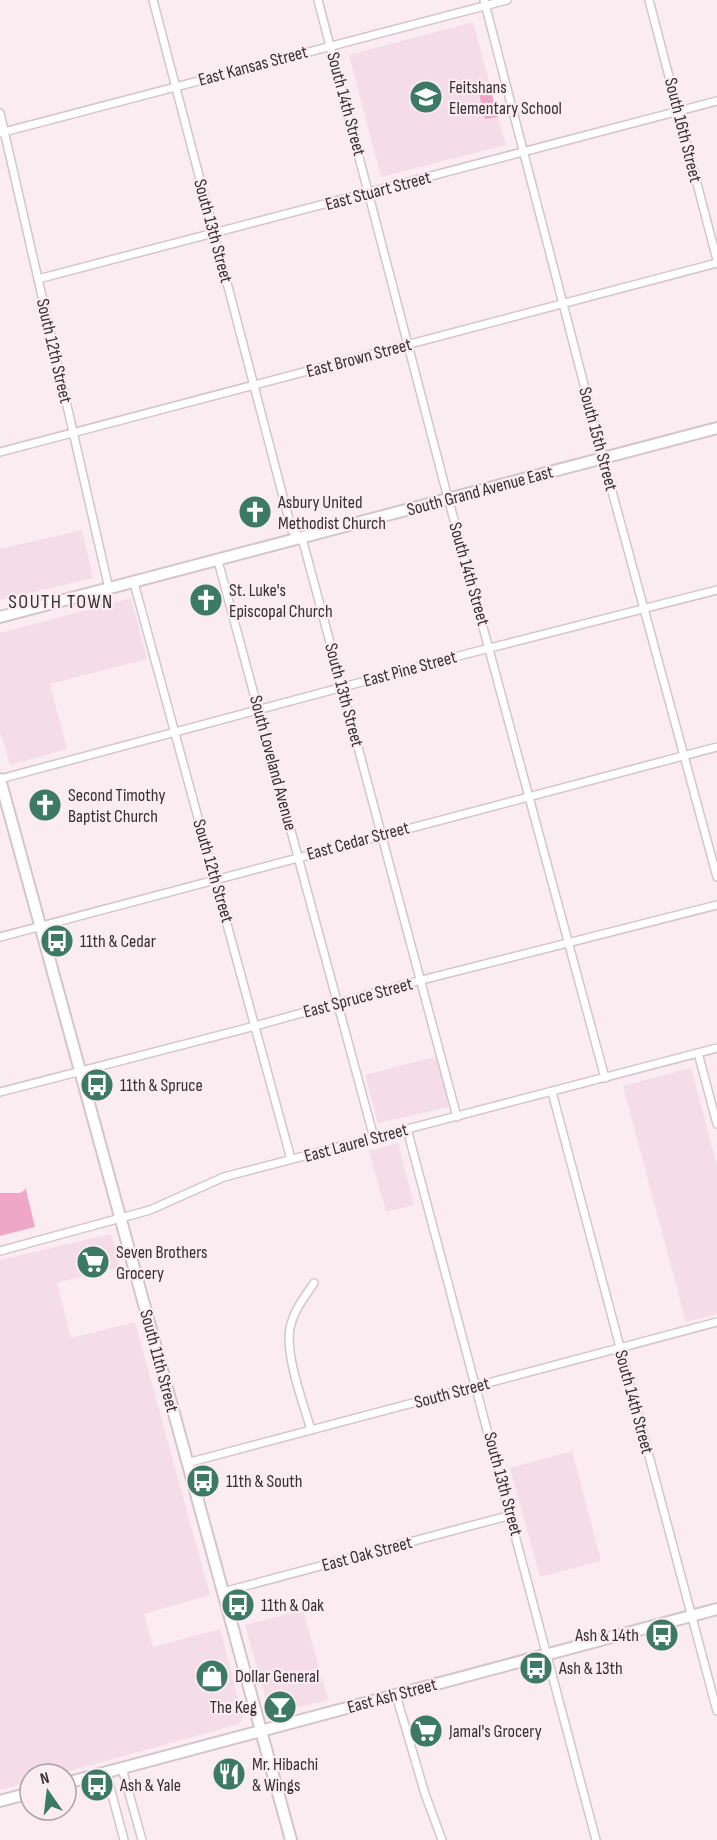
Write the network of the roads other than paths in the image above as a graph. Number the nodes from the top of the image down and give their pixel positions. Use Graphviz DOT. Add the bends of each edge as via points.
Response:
graph roads {
  1 [pos="153,0"];
  2 [pos="318,0"];
  3 [pos="507,0"];
  4 [pos="649,0"];
  5 [pos="485,3"];
  6 [pos="330,46"];
  7 [pos="176,87"];
  8 [pos="717,101"];
  9 [pos="678,112"];
  10 [pos="0,113"];
  11 [pos="2,133"];
  12 [pos="524,153"];
  13 [pos="369,194"];
  14 [pos="214,234"];
  15 [pos="717,261"];
  16 [pos="38,279"];
  17 [pos="563,304"];
  18 [pos="408,345"];
  19 [pos="253,386"];
  20 [pos="717,428"];
  21 [pos="73,433"];
  22 [pos="0,452"];
  23 [pos="604,459"];
  24 [pos="448,499"];
  25 [pos="302,538"];
  26 [pos="218,561"];
  27 [pos="134,583"];
  28 [pos="109,589"];
  29 [pos="717,590"];
  30 [pos="644,609"];
  31 [pos="0,617"];
  32 [pos="490,648"];
  33 [pos="342,688"];
  34 [pos="258,710"];
  35 [pos="175,732"];
  36 [pos="717,747"];
  37 [pos="684,756"];
  38 [pos="0,779"];
  39 [pos="529,796"];
  40 [pos="382,834"];
  41 [pos="298,857"];
  42 [pos="717,877"];
  43 [pos="215,879"];
  44 [pos="717,905"];
  45 [pos="40,926"];
  46 [pos="0,937"];
  47 [pos="569,942"];
  48 [pos="422,980"];
  49 [pos="338,1003"];
  50 [pos="255,1026"];
  51 [pos="717,1048"];
  52 [pos="698,1053"];
  53 [pos="80,1072"];
  54 [pos="605,1078"];
  55 [pos="0,1092"];
  56 [pos="552,1092"];
  57 [pos="457,1117"];
  58 [pos="717,1124"];
  59 [pos="407,1129"];
  60 [pos="374,1138"];
  61 [pos="291,1160"];
  62 [pos="120,1218"];
  63 [pos="0,1251"];
  64 [pos="314,1283"];
  65 [pos="717,1322"];
  66 [pos="620,1348"];
  67 [pos="476,1386"];
  68 [pos="311,1430"];
  69 [pos="187,1463"];
  70 [pos="511,1515"];
  71 [pos="223,1592"];
  72 [pos="717,1609"];
  73 [pos="692,1616"];
  74 [pos="548,1655"];
  75 [pos="396,1695"];
  76 [pos="717,1711"];
  77 [pos="261,1732"];
  78 [pos="122,1768"];
  79 [pos="106,1772"];
  80 [pos="78,1780"];
  81 [pos="18,1796"];
  82 [pos="0,1801"];
  83 [pos="124,1840"];
  84 [pos="142,1840"];
  85 [pos="291,1840"];
  86 [pos="442,1840"];
  87 [pos="596,1840"];
  1 -- 7 [label="street, South 13th Street"];
  2 -- 6 [label="street, South 14th Street"];
  3 -- 5 [label="street, East Kansas Street"];
  4 -- 9 [label="street, South 16th Street"];
  5 -- 6 [label="street, East Kansas Street"];
  5 -- 12 [label="street, South 15th Street"];
  6 -- 7 [label="street, East Kansas Street"];
  6 -- 13 [label="street, South 14th Street"];
  7 -- 11 [label="street, East Kansas Street"];
  7 -- 14 [label="street, South 13th Street"];
  8 -- 9 [label="street, East Stuart Street"];
  9 -- 12 [label="street, East Stuart Street"];
  9 -- 15 [label="street, South 16th Street"];
  10 -- 11 [label="street, South 12th Street"];
  11 -- 16 [label="street, South 12th Street"];
  12 -- 13 [label="street, East Stuart Street"];
  12 -- 17 [label="street, South 15th Street"];
  13 -- 14 [label="street, East Stuart Street"];
  13 -- 18 [label="street, South 14th Street"];
  14 -- 16 [label="street, East Stuart Street"];
  14 -- 19 [label="street, South 13th Street"];
  15 -- 17 [label="street, East Brown Street"];
  16 -- 21 [label="street, South 12th Street"];
  17 -- 18 [label="street, East Brown Street"];
  17 -- 23 [label="street, South 15th Street"];
  18 -- 19 [label="street, East Brown Street"];
  18 -- 24 [label="street, South 14th Street"];
  19 -- 21 [label="street, East Brown Street"];
  19 -- 25 [label="street, South 13th Street" via="292,531"];
  20 -- 23 [label="street, South Grand Avenue East"];
  21 -- 22 [label="street, East Brown Street"];
  21 -- 28 [label="street, South 12th Street"];
  23 -- 24 [label="street, South Grand Avenue East"];
  23 -- 30 [label="street, South 15th Street"];
  24 -- 25 [label="street, South Grand Avenue East"];
  24 -- 32 [label="street, South 14th Street"];
  25 -- 26 [label="street, South Grand Avenue East"];
  25 -- 33 [label="street, South 13th Street"];
  26 -- 27 [label="street, South Grand Avenue East"];
  26 -- 34 [label="street, South Loveland Avenue"];
  27 -- 28 [label="street, South Grand Avenue East"];
  27 -- 35 [label="street, South 12th Street"];
  28 -- 31 [label="street, South Grand Avenue East"];
  29 -- 30 [label="street, East Pine Street"];
  30 -- 32 [label="street, East Pine Street"];
  30 -- 37 [label="street, South 15th Street"];
  32 -- 33 [label="street, East Pine Street"];
  32 -- 39 [label="street, South 14th Street"];
  33 -- 34 [label="street, East Pine Street"];
  33 -- 40 [label="street, South 13th Street"];
  34 -- 35 [label="street, East Pine Street"];
  34 -- 41 [label="street, South Loveland Avenue"];
  35 -- 38 [label="street, East Pine Street"];
  35 -- 43 [label="street, South 12th Street"];
  36 -- 37 [label="street, East Cedar Street"];
  37 -- 39 [label="street, East Cedar Street"];
  37 -- 42 [label="street, South 15th Street"];
  38 -- 45 [label="street, South 11th Street"];
  39 -- 40 [label="street, East Cedar Street"];
  39 -- 47 [label="street, South 14th Street"];
  40 -- 41 [label="street, East Cedar Street"];
  40 -- 48 [label="street, South 13th Street"];
  41 -- 43 [label="street, East Cedar Street"];
  41 -- 49 [label="street, South Loveland Avenue"];
  43 -- 45 [label="street, East Cedar Street"];
  43 -- 50 [label="street, South 12th Street"];
  44 -- 47 [label="street, East Spruce Street"];
  45 -- 46 [label="street, East Cedar Street"];
  45 -- 53 [label="street, South 11th Street"];
  47 -- 48 [label="street, East Spruce Street"];
  47 -- 54 [label="street, South 14th Street"];
  48 -- 49 [label="street, East Spruce Street"];
  48 -- 57 [label="street, South 13th Street"];
  49 -- 50 [label="street, East Spruce Street"];
  49 -- 60 [label="street, South Loveland Avenue"];
  50 -- 53 [label="street, East Spruce Street"];
  50 -- 61 [label="street, South 12th Street"];
  51 -- 52 [label="street, East Laurel Street"];
  52 -- 54 [label="street, East Laurel Street"];
  52 -- 58 [label="street"];
  53 -- 55 [label="street, East Spruce Street"];
  53 -- 62 [label="street, South 11th Street"];
  54 -- 56 [label="street, East Laurel Street"];
  56 -- 57 [label="street, East Laurel Street"];
  56 -- 66 [label="street, South 14th Street"];
  57 -- 59 [label="street, East Laurel Street"];
  59 -- 60 [label="street, East Laurel Street"];
  59 -- 67 [label="street, South 13th Street"];
  60 -- 61 [label="street, East Laurel Street"];
  61 -- 62 [label="street, East Laurel Street" via="224,1177 167,1204"];
  62 -- 63 [label="street, East Laurel Street"];
  62 -- 69 [label="street, South 11th Street"];
  64 -- 68 [label="street" via="296,1310 289,1344"];
  65 -- 66 [label="street, South Street"];
  66 -- 67 [label="street, South Street"];
  66 -- 73 [label="street, South 14th Street"];
  67 -- 68 [label="street, South Street"];
  67 -- 70 [label="street, South 13th Street"];
  68 -- 69 [label="street, South Street"];
  69 -- 71 [label="street, South 11th Street"];
  70 -- 71 [label="street, East Oak Street"];
  70 -- 74 [label="street, South 13th Street"];
  71 -- 77 [label="street, South 11th Street"];
  72 -- 73 [label="street, East Ash Street"];
  73 -- 74 [label="street, East Ash Street"];
  73 -- 76 [label="street, South 14th Street"];
  74 -- 75 [label="street, East Ash Street"];
  74 -- 87 [label="street, South 13th Street"];
  75 -- 77 [label="street, East Ash Street"];
  75 -- 86 [label="street"];
  77 -- 78 [label="street, East Ash Street"];
  77 -- 85 [label="street, South 11th Street"];
  78 -- 79 [label="street, East Ash Street"];
  78 -- 84 [label="street"];
  79 -- 80 [label="street, East Ash Street"];
  79 -- 83 [label="street"];
  81 -- 82 [label="street"];
}
